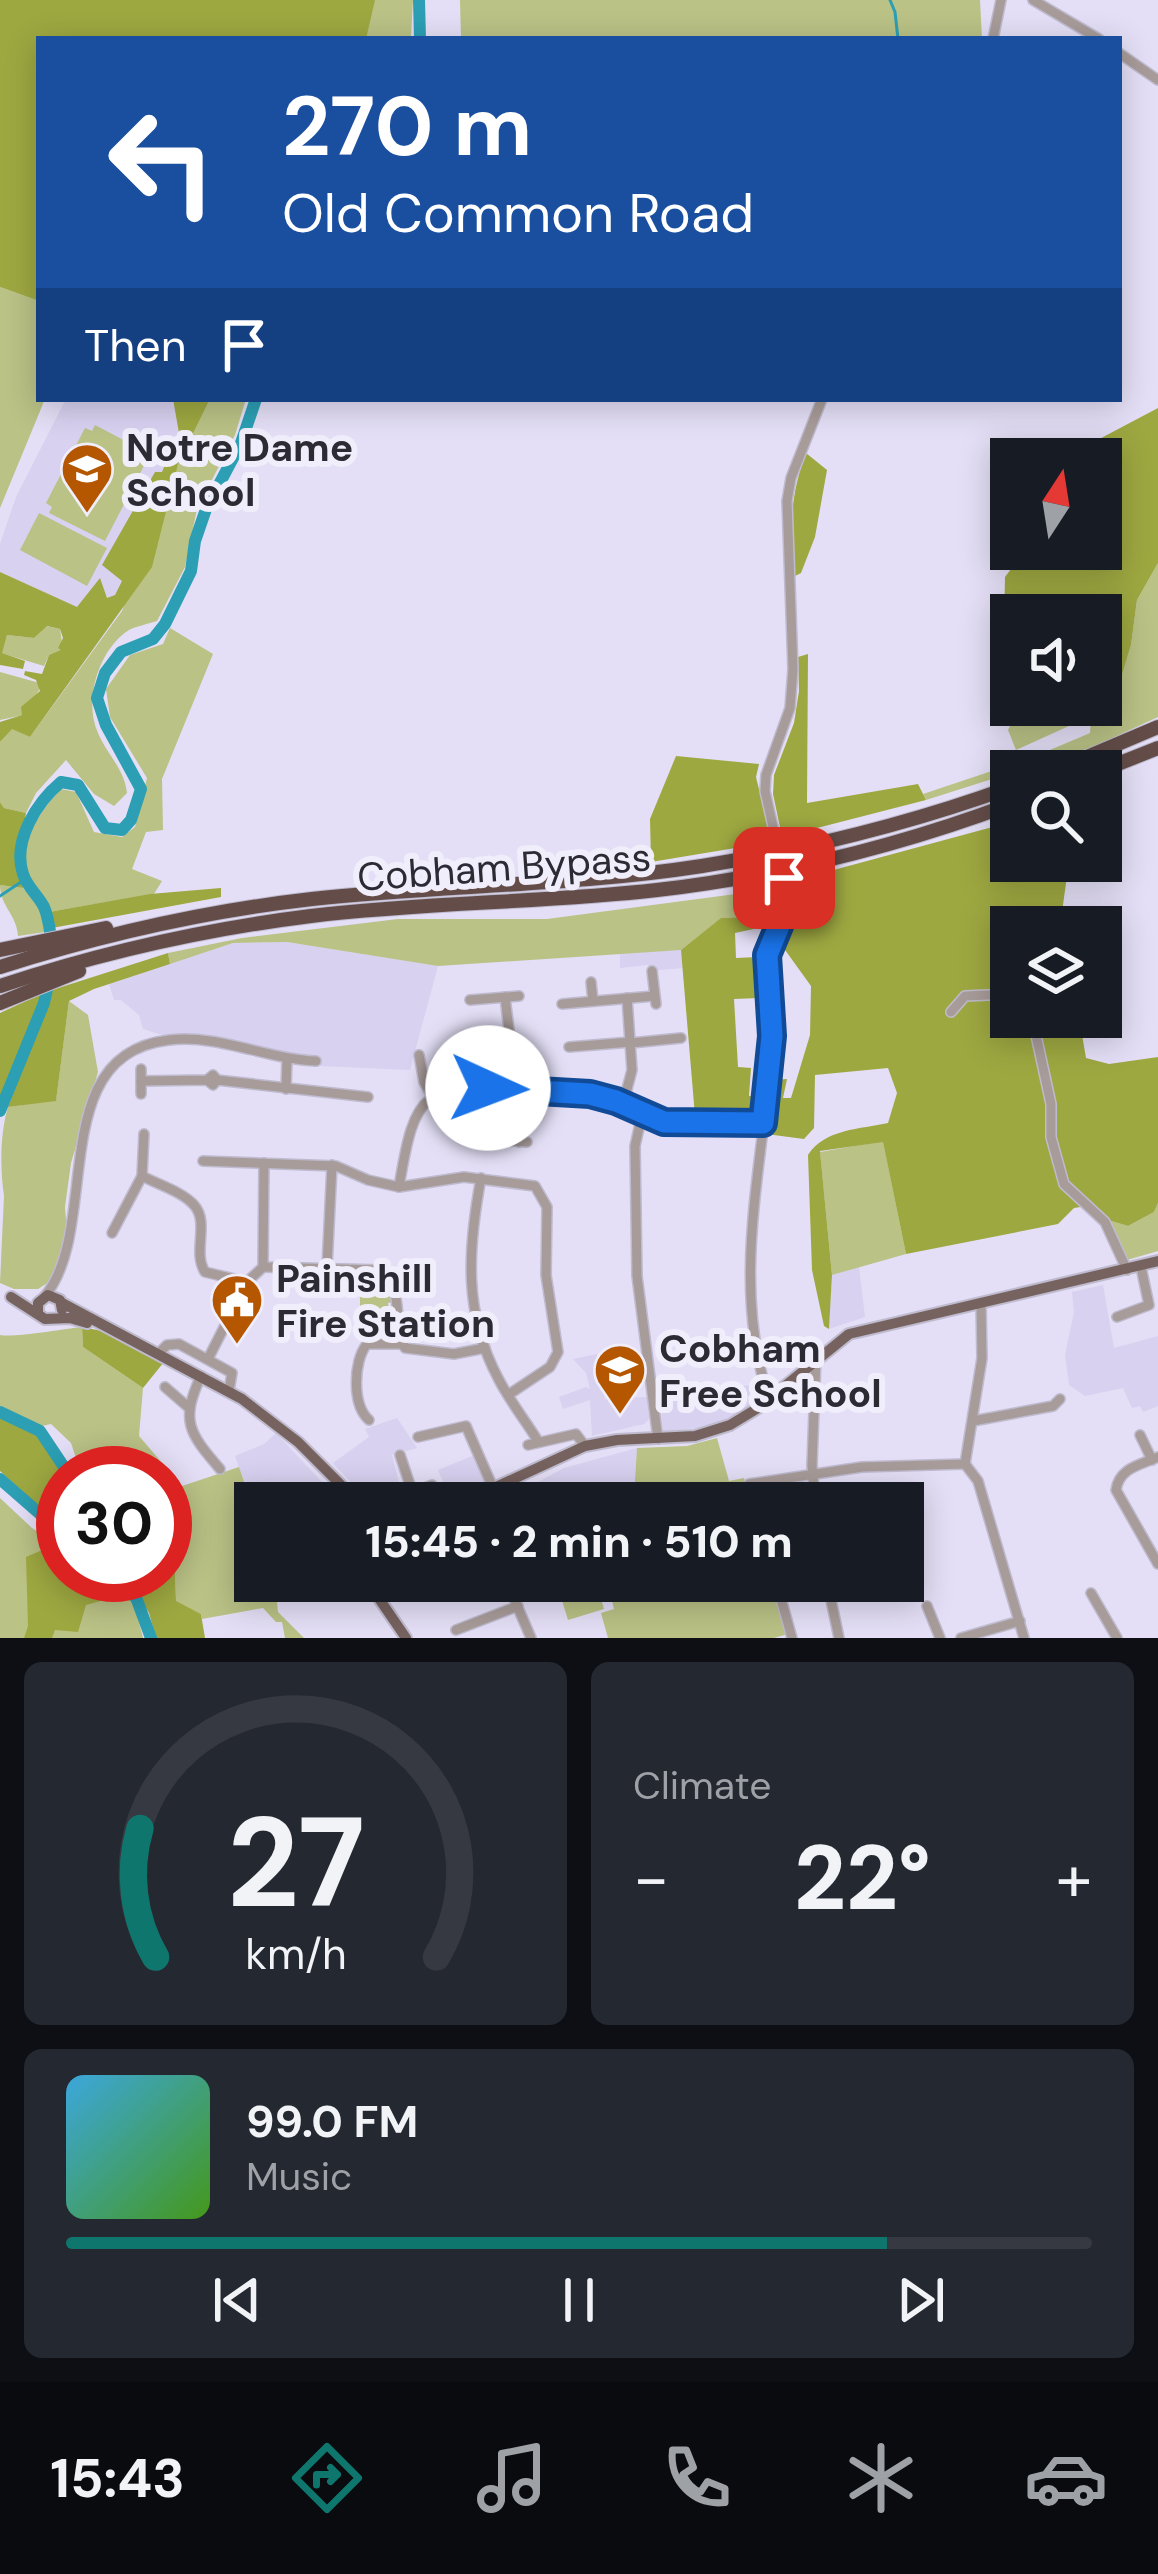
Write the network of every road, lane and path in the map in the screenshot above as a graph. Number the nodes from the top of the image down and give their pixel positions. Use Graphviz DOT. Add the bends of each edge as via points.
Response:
graph roads {
  1 [pos="1001,0"];
  2 [pos="1033,0"];
  3 [pos="994,36"];
  4 [pos="1094,36"];
  5 [pos="1122,55"];
  6 [pos="1158,80"];
  7 [pos="821,402"];
  8 [pos="1158,727"];
  9 [pos="1158,748"];
  10 [pos="1104,750"];
  11 [pos="1122,762"];
  12 [pos="990,794"];
  13 [pos="990,812"];
  14 [pos="776,840"];
  15 [pos="784,878"];
  16 [pos="0,950"];
  17 [pos="20,954"];
  18 [pos="88,964"];
  19 [pos="0,967"];
  20 [pos="652,971"];
  21 [pos="591,982"];
  22 [pos="0,986"];
  23 [pos="990,995"];
  24 [pos="519,996"];
  25 [pos="505,997"];
  26 [pos="627,998"];
  27 [pos="470,1000"];
  28 [pos="5,1001"];
  29 [pos="593,1001"];
  30 [pos="562,1004"];
  31 [pos="951,1012"];
  32 [pos="1037,1038"];
  33 [pos="681,1039"];
  34 [pos="631,1042"];
  35 [pos="569,1047"];
  36 [pos="419,1055"];
  37 [pos="287,1059"];
  38 [pos="316,1060"];
  39 [pos="519,1087"];
  40 [pos="286,1089"];
  41 [pos="141,1094"];
  42 [pos="432,1096"];
  43 [pos="352,1097"];
  44 [pos="368,1097"];
  45 [pos="623,1104"];
  46 [pos="351,1113"];
  47 [pos="642,1115"];
  48 [pos="763,1123"];
  49 [pos="144,1134"];
  50 [pos="460,1136"];
  51 [pos="130,1147"];
  52 [pos="144,1147"];
  53 [pos="217,1148"];
  54 [pos="203,1161"];
  55 [pos="216,1161"];
  56 [pos="264,1163"];
  57 [pos="332,1166"];
  58 [pos="142,1177"];
  59 [pos="482,1178"];
  60 [pos="400,1186"];
  61 [pos="106,1214"];
  62 [pos="118,1220"];
  63 [pos="112,1232"];
  64 [pos="1158,1261"];
  65 [pos="262,1267"];
  66 [pos="327,1267"];
  67 [pos="1141,1267"];
  68 [pos="1127,1270"];
  69 [pos="60,1278"];
  70 [pos="247,1282"];
  71 [pos="6,1295"];
  72 [pos="44,1297"];
  73 [pos="61,1302"];
  74 [pos="981,1304"];
  75 [pos="38,1312"];
  76 [pos="1117,1317"];
  77 [pos="57,1318"];
  78 [pos="96,1324"];
  79 [pos="402,1344"];
  80 [pos="484,1348"];
  81 [pos="158,1354"];
  82 [pos="816,1357"];
  83 [pos="208,1359"];
  84 [pos="800,1372"];
  85 [pos="200,1376"];
  86 [pos="815,1384"];
  87 [pos="183,1388"];
  88 [pos="229,1391"];
  89 [pos="508,1395"];
  90 [pos="769,1399"];
  91 [pos="1058,1406"];
  92 [pos="188,1407"];
  93 [pos="369,1420"];
  94 [pos="973,1421"];
  95 [pos="1139,1435"];
  96 [pos="418,1438"];
  97 [pos="658,1439"];
  98 [pos="585,1446"];
  99 [pos="224,1454"];
  100 [pos="400,1455"];
  101 [pos="1155,1459"];
  102 [pos="964,1464"];
  103 [pos="813,1472"];
  104 [pos="336,1482"];
  105 [pos="412,1482"];
  106 [pos="490,1482"];
  107 [pos="506,1482"];
  108 [pos="759,1482"];
  109 [pos="814,1482"];
  110 [pos="1158,1564"];
  111 [pos="1091,1593"];
  112 [pos="381,1602"];
  113 [pos="516,1602"];
  114 [pos="782,1602"];
  115 [pos="831,1602"];
  116 [pos="518,1606"];
  117 [pos="926,1615"];
  118 [pos="1020,1621"];
  119 [pos="456,1630"];
  120 [pos="530,1635"];
  121 [pos="406,1638"];
  122 [pos="792,1638"];
  123 [pos="839,1638"];
  124 [pos="940,1638"];
  125 [pos="961,1638"];
  126 [pos="1024,1638"];
  127 [pos="1117,1638"];
  1 -- 3 [label="street"];
  2 -- 4 [label="street"];
  5 -- 6 [label="street"];
  7 -- 14 [label="street" via="787,501 793,669 790,708 766,775"];
  8 -- 10 [label="highway"];
  9 -- 11 [label="highway"];
  12 -- 17 [label="highway, Cobham Bypass" via="703,866 247,909"];
  13 -- 18 [label="highway, Cobham Bypass" via="839,855 661,889 310,916"];
  15 -- 48 [label="street" via="786,909 767,955 772,1036"];
  16 -- 17 [label="highway"];
  17 -- 19 [label="highway, Cobham Bypass"];
  18 -- 22 [label="highway, Cobham Bypass"];
  18 -- 28 [label="highway"];
  20 -- 26 [label="street" via="655,1000"];
  21 -- 29 [label="street"];
  23 -- 31 [label="street" via="965,996"];
  24 -- 25 [label="street"];
  25 -- 27 [label="street"];
  25 -- 39 [label="street"];
  26 -- 29 [label="street"];
  26 -- 34 [label="street"];
  29 -- 30 [label="street"];
  32 -- 68 [label="street" via="1064,1184 1105,1222"];
  33 -- 34 [label="street"];
  34 -- 35 [label="street"];
  34 -- 45 [label="street"];
  36 -- 42 [label="street"];
  37 -- 38 [label="street"];
  37 -- 40 [label="street"];
  37 -- 69 [label="street" via="178,1039 140,1048 112,1068 88,1113"];
  39 -- 42 [label="street"];
  39 -- 45 [label="street"];
  39 -- 50 [label="street" via="523,1142"];
  40 -- 41 [label="street" via="141,1075"];
  40 -- 43 [label="street"];
  42 -- 60 [label="street" via="411,1121"];
  43 -- 44 [label="street"];
  43 -- 46 [label="street"];
  45 -- 47 [label="street"];
  47 -- 48 [label="street" via="671,1123"];
  47 -- 97 [label="street" via="635,1145 638,1276"];
  48 -- 90 [label="street" via="748,1264"];
  49 -- 52 [label="street"];
  51 -- 52 [label="street"];
  52 -- 58 [label="street"];
  53 -- 55 [label="street"];
  54 -- 55 [label="street"];
  55 -- 56 [label="street"];
  56 -- 57 [label="street"];
  56 -- 65 [label="street"];
  57 -- 60 [label="street"];
  57 -- 66 [label="street"];
  58 -- 62 [label="street"];
  58 -- 70 [label="street" via="194,1205 202,1269"];
  59 -- 60 [label="street"];
  59 -- 80 [label="street" via="470,1266"];
  59 -- 89 [label="street" via="531,1185 547,1207 546,1275 558,1352 550,1367"];
  61 -- 62 [label="street"];
  62 -- 63 [label="street"];
  64 -- 67 [label="main road"];
  65 -- 66 [label="street"];
  65 -- 70 [label="street"];
  66 -- 79 [label="street" via="388,1275"];
  67 -- 68 [label="main road"];
  67 -- 76 [label="street" via="1150,1305"];
  68 -- 74 [label="main road"];
  69 -- 72 [label="street"];
  69 -- 73 [label="street"];
  70 -- 83 [label="street"];
  71 -- 72 [label="main road"];
  71 -- 75 [label="main road"];
  72 -- 73 [label="main road"];
  72 -- 75 [label="main road"];
  73 -- 77 [label="main road"];
  73 -- 78 [label="main road"];
  74 -- 82 [label="main road" via="849,1334"];
  74 -- 94 [label="street"];
  75 -- 77 [label="main road"];
  77 -- 78 [label="main road"];
  78 -- 81 [label="main road"];
  79 -- 80 [label="street" via="454,1354"];
  79 -- 93 [label="street" via="361,1351 358,1402"];
  80 -- 89 [label="street"];
  81 -- 83 [label="street" via="176,1343"];
  81 -- 85 [label="main road"];
  82 -- 84 [label="main road"];
  82 -- 86 [label="street"];
  83 -- 88 [label="street" via="232,1373"];
  84 -- 86 [label="street"];
  84 -- 90 [label="main road"];
  85 -- 88 [label="main road"];
  85 -- 92 [label="street"];
  86 -- 103 [label="street"];
  87 -- 92 [label="street" via="169,1392"];
  88 -- 104 [label="main road" via="293,1437"];
  89 -- 98 [label="street" via="533,1443 575,1434"];
  90 -- 97 [label="main road" via="716,1431"];
  91 -- 94 [label="street"];
  92 -- 99 [label="street" via="192,1432 217,1466"];
  94 -- 102 [label="street"];
  95 -- 101 [label="street"];
  96 -- 106 [label="street" via="466,1426"];
  97 -- 98 [label="main road"];
  98 -- 107 [label="main road"];
  100 -- 105 [label="street"];
  101 -- 110 [label="street" via="1125,1471 1116,1490"];
  102 -- 103 [label="street"];
  102 -- 118 [label="street" via="978,1481"];
  103 -- 108 [label="street"];
  103 -- 109 [label="street"];
  111 -- 127 [label="street"];
  112 -- 121 [label="main road"];
  113 -- 116 [label="street"];
  114 -- 122 [label="street"];
  115 -- 123 [label="street"];
  116 -- 119 [label="street"];
  116 -- 120 [label="street"];
  117 -- 124 [label="street"];
  118 -- 125 [label="street"];
  118 -- 126 [label="street"];
}
